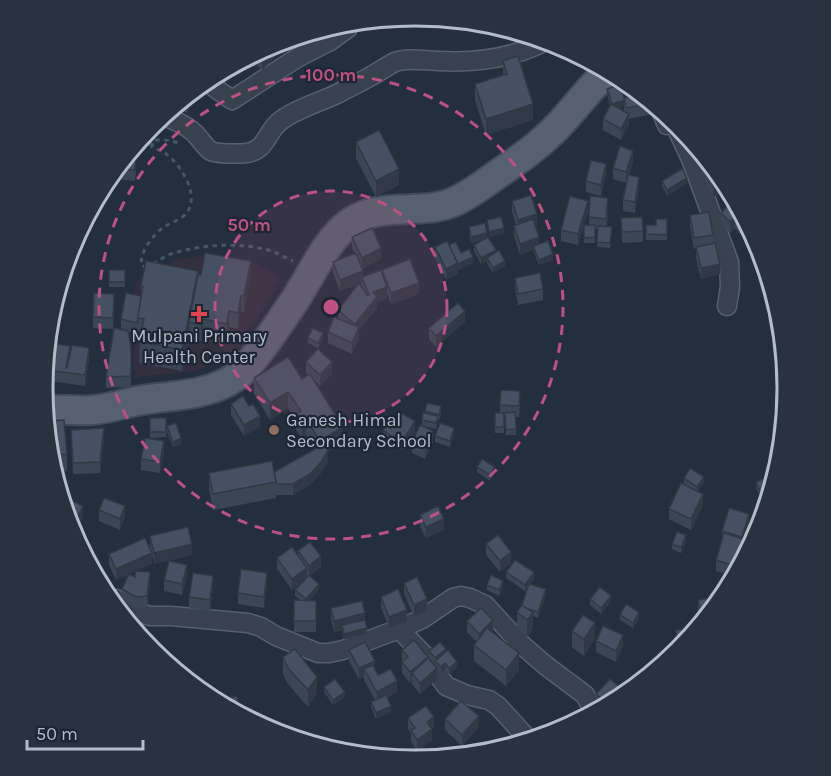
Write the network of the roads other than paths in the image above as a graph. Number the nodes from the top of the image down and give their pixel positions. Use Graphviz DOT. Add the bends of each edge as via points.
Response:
graph roads {
  1 [pos="326,37"];
  2 [pos="536,46"];
  3 [pos="602,77"];
  4 [pos="215,88"];
  5 [pos="171,120"];
  6 [pos="682,143"];
  7 [pos="727,306"];
  8 [pos="54,410"];
  9 [pos="125,605"];
  10 [pos="399,629"];
  11 [pos="591,705"];
  12 [pos="523,734"];
  1 -- 4 [label="street" via="232,100"];
  2 -- 5 [label="street" via="485,60 396,62 294,113 278,123 256,151 244,154 213,152 192,130"];
  3 -- 8 [label="main road" via="524,156 456,201 424,209 375,211 348,224 335,236 294,302 236,377 201,391 93,410"];
  6 -- 7 [label="street" via="729,262"];
  9 -- 10 [label="street" via="150,616 248,623 318,653 342,650"];
  10 -- 11 [label="street" via="453,598 470,598 485,605 522,645 585,695"];
  10 -- 12 [label="street" via="446,686 489,700"];
}
